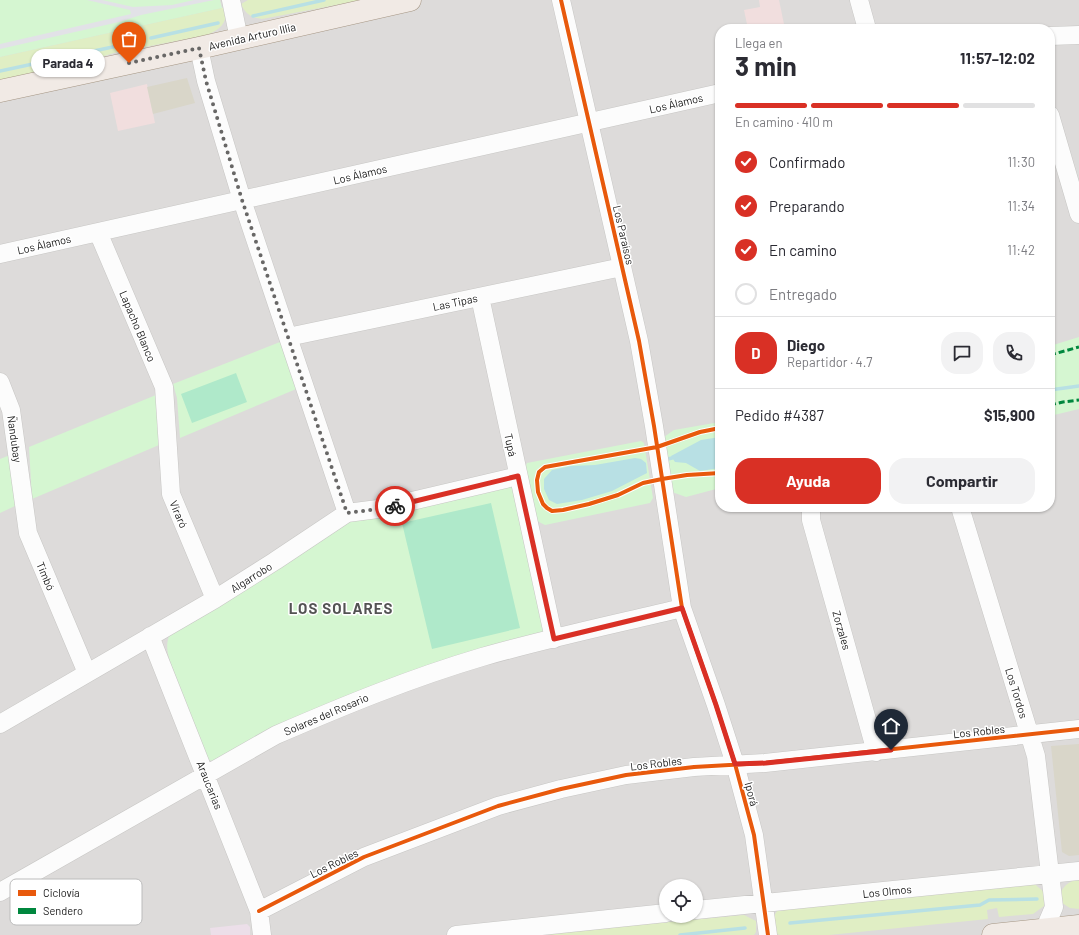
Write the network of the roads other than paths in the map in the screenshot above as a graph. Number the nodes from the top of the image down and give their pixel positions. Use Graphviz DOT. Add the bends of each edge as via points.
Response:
graph roads {
  1 [pos="231,0"];
  2 [pos="410,0"];
  3 [pos="561,0"];
  4 [pos="859,0"];
  5 [pos="866,24"];
  6 [pos="1079,35"];
  7 [pos="1055,36"];
  8 [pos="239,39"];
  9 [pos="199,48"];
  10 [pos="0,91"];
  11 [pos="715,94"];
  12 [pos="589,122"];
  13 [pos="1055,132"];
  14 [pos="242,200"];
  15 [pos="1079,214"];
  16 [pos="98,232"];
  17 [pos="0,254"];
  18 [pos="622,267"];
  19 [pos="480,297"];
  20 [pos="288,337"];
  21 [pos="0,382"];
  22 [pos="166,423"];
  23 [pos="20,475"];
  24 [pos="661,475"];
  25 [pos="518,476"];
  26 [pos="811,512"];
  27 [pos="962,512"];
  28 [pos="347,513"];
  29 [pos="215,598"];
  30 [pos="682,608"];
  31 [pos="150,636"];
  32 [pos="554,639"];
  33 [pos="87,673"];
  34 [pos="0,724"];
  35 [pos="1079,729"];
  36 [pos="1030,735"];
  37 [pos="876,752"];
  38 [pos="735,764"];
  39 [pos="206,774"];
  40 [pos="1079,871"];
  41 [pos="1050,874"];
  42 [pos="23,879"];
  43 [pos="10,886"];
  44 [pos="0,892"];
  45 [pos="763,903"];
  46 [pos="703,909"];
  47 [pos="260,911"];
  48 [pos="659,914"];
  49 [pos="1079,926"];
  50 [pos="1043,932"];
  51 [pos="262,935"];
  52 [pos="456,935"];
  53 [pos="768,935"];
  54 [pos="993,935"];
  1 -- 8 [label="street"];
  2 -- 8 [label="main road, Avenida Arturo Illia"];
  3 -- 12 [label="street, Los Paraísos"];
  4 -- 5 [label="street"];
  6 -- 7 [label="street"];
  8 -- 9 [label="main road, Avenida Arturo Illia"];
  9 -- 10 [label="main road, Avenida Arturo Illia"];
  9 -- 14 [label="street" via="206,81"];
  11 -- 12 [label="street, Los Álamos"];
  12 -- 14 [label="street, Los Álamos"];
  12 -- 18 [label="street, Los Paraísos"];
  13 -- 15 [label="street"];
  14 -- 16 [label="street, Los Álamos"];
  14 -- 20 [label="street"];
  16 -- 17 [label="street, Los Álamos"];
  16 -- 22 [label="street, Lapacho Blanco" via="164,387"];
  18 -- 19 [label="street, Las Tipas"];
  18 -- 24 [label="street, Los Paraísos" via="639,341"];
  19 -- 20 [label="street, Las Tipas"];
  19 -- 25 [label="street, Tupá"];
  20 -- 28 [label="street"];
  21 -- 23 [label="street, Ñandubay" via="11,410"];
  22 -- 29 [label="street, Viraró" via="171,494"];
  23 -- 33 [label="street, Timbó" via="28,533"];
  24 -- 30 [label="street, Iporá"];
  25 -- 28 [label="street, Algarrobo" via="378,509"];
  25 -- 32 [label="street, Tupá"];
  26 -- 37 [label="street, Zorzales" via="811,520"];
  27 -- 36 [label="street, Los Tordos"];
  28 -- 29 [label="street, Algarrobo"];
  29 -- 31 [label="street, Algarrobo"];
  30 -- 32 [label="street, Solares del Rosario"];
  30 -- 38 [label="street, Iporá"];
  31 -- 33 [label="street, Algarrobo"];
  31 -- 39 [label="street, Araucarias"];
  32 -- 39 [label="street, Solares del Rosario" via="483,657 372,695 276,735"];
  33 -- 34 [label="street, Algarrobo"];
  35 -- 36 [label="street, Los Robles"];
  36 -- 37 [label="street, Los Robles"];
  36 -- 41 [label="street, Los Tordos" via="1036,756"];
  37 -- 38 [label="street, Los Robles"];
  38 -- 45 [label="street, Iporá" via="754,835"];
  38 -- 47 [label="street, Los Robles" via="626,776 561,789 498,806 364,857"];
  39 -- 42 [label="street, Solares del Rosario"];
  39 -- 47 [label="street, Araucarias"];
  40 -- 41 [label="street, Los Olmos"];
  41 -- 45 [label="street, Los Olmos"];
  41 -- 50 [label="street, Los Tordos" via="1054,907"];
  43 -- 44 [label="street, Solares del Rosario"];
  45 -- 46 [label="street, Los Olmos"];
  45 -- 53 [label="street, Iporá"];
  47 -- 51 [label="street, Araucarias"];
  48 -- 52 [label="street"];
  49 -- 50 [label="main road"];
  50 -- 54 [label="main road"];
}
